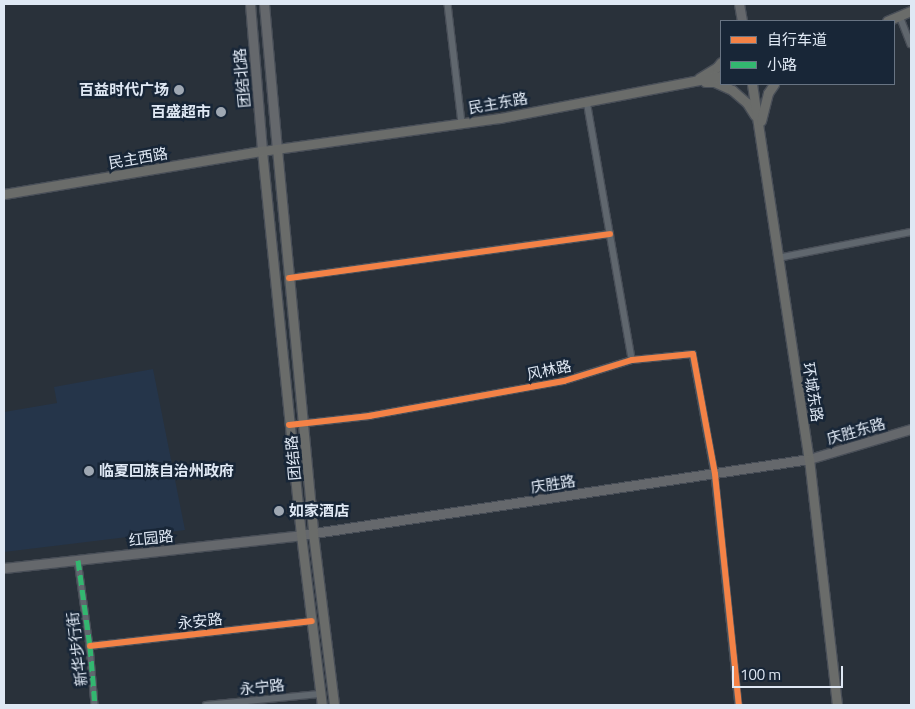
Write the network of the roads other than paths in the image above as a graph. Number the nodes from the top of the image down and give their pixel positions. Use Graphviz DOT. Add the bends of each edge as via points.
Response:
graph roads {
  1 [pos="250,4"];
  2 [pos="264,4"];
  3 [pos="448,4"];
  4 [pos="739,4"];
  5 [pos="911,11"];
  6 [pos="900,16"];
  7 [pos="742,20"];
  8 [pos="890,20"];
  9 [pos="911,44"];
  10 [pos="720,63"];
  11 [pos="720,76"];
  12 [pos="694,81"];
  13 [pos="720,85"];
  14 [pos="721,85"];
  15 [pos="752,85"];
  16 [pos="773,85"];
  17 [pos="587,101"];
  18 [pos="462,123"];
  19 [pos="760,139"];
  20 [pos="277,149"];
  21 [pos="262,151"];
  22 [pos="4,194"];
  23 [pos="911,232"];
  24 [pos="610,234"];
  25 [pos="778,258"];
  26 [pos="289,278"];
  27 [pos="632,360"];
  28 [pos="302,424"];
  29 [pos="289,426"];
  30 [pos="911,429"];
  31 [pos="809,459"];
  32 [pos="715,474"];
  33 [pos="313,534"];
  34 [pos="301,535"];
  35 [pos="78,560"];
  36 [pos="4,568"];
  37 [pos="312,621"];
  38 [pos="90,646"];
  39 [pos="321,694"];
  40 [pos="95,705"];
  41 [pos="206,705"];
  42 [pos="322,705"];
  43 [pos="334,705"];
  44 [pos="739,705"];
  45 [pos="837,705"];
  1 -- 21 [label="main road, 团结北路"];
  2 -- 20 [label="main road, 团结北路"];
  3 -- 18 [label="street"];
  4 -- 7 [label="main road"];
  5 -- 6 [label="main road"];
  6 -- 8 [label="main road"];
  6 -- 9 [label="street"];
  10 -- 12 [label="main road"];
  11 -- 12 [label="main road, 民主东路"];
  12 -- 13 [label="main road"];
  12 -- 17 [label="main road, 民主东路"];
  14 -- 19 [label="main road" via="747,103 757,120"];
  15 -- 19 [label="main road, 环城东路"];
  16 -- 19 [label="main road" via="761,116"];
  17 -- 18 [label="main road, 民主东路"];
  17 -- 24 [label="street"];
  18 -- 20 [label="main road, 民主东路"];
  19 -- 25 [label="main road, 环城东路"];
  20 -- 21 [label="main road, 民主西路"];
  20 -- 26 [label="main road, 团结路"];
  21 -- 22 [label="main road, 民主西路"];
  21 -- 29 [label="main road, 团结路"];
  23 -- 25 [label="street"];
  24 -- 26 [label="street"];
  24 -- 27 [label="street"];
  25 -- 31 [label="main road, 环城东路"];
  26 -- 28 [label="main road, 团结路"];
  27 -- 28 [label="street, 风林路" via="564,382 369,416"];
  27 -- 32 [label="street, 风林路" via="693,354"];
  28 -- 29 [label="street, 风林路"];
  28 -- 33 [label="main road, 团结路"];
  29 -- 34 [label="main road, 团结路"];
  30 -- 31 [label="main road, 庆胜东路"];
  31 -- 32 [label="main road, 庆胜路"];
  31 -- 45 [label="main road, 环城东路"];
  32 -- 33 [label="main road, 庆胜路"];
  32 -- 44 [label="street"];
  33 -- 34 [label="main road, 庆胜路"];
  33 -- 43 [label="main road, 团结路"];
  34 -- 35 [label="main road, 红园路"];
  34 -- 37 [label="main road, 团结路"];
  35 -- 36 [label="main road, 红园路"];
  35 -- 38 [label="street, 新华步行街"];
  37 -- 38 [label="street, 永安路"];
  37 -- 39 [label="main road, 团结路"];
  38 -- 40 [label="street, 新华步行街"];
  39 -- 41 [label="street, 永宁路"];
  39 -- 42 [label="main road, 团结路"];
}
